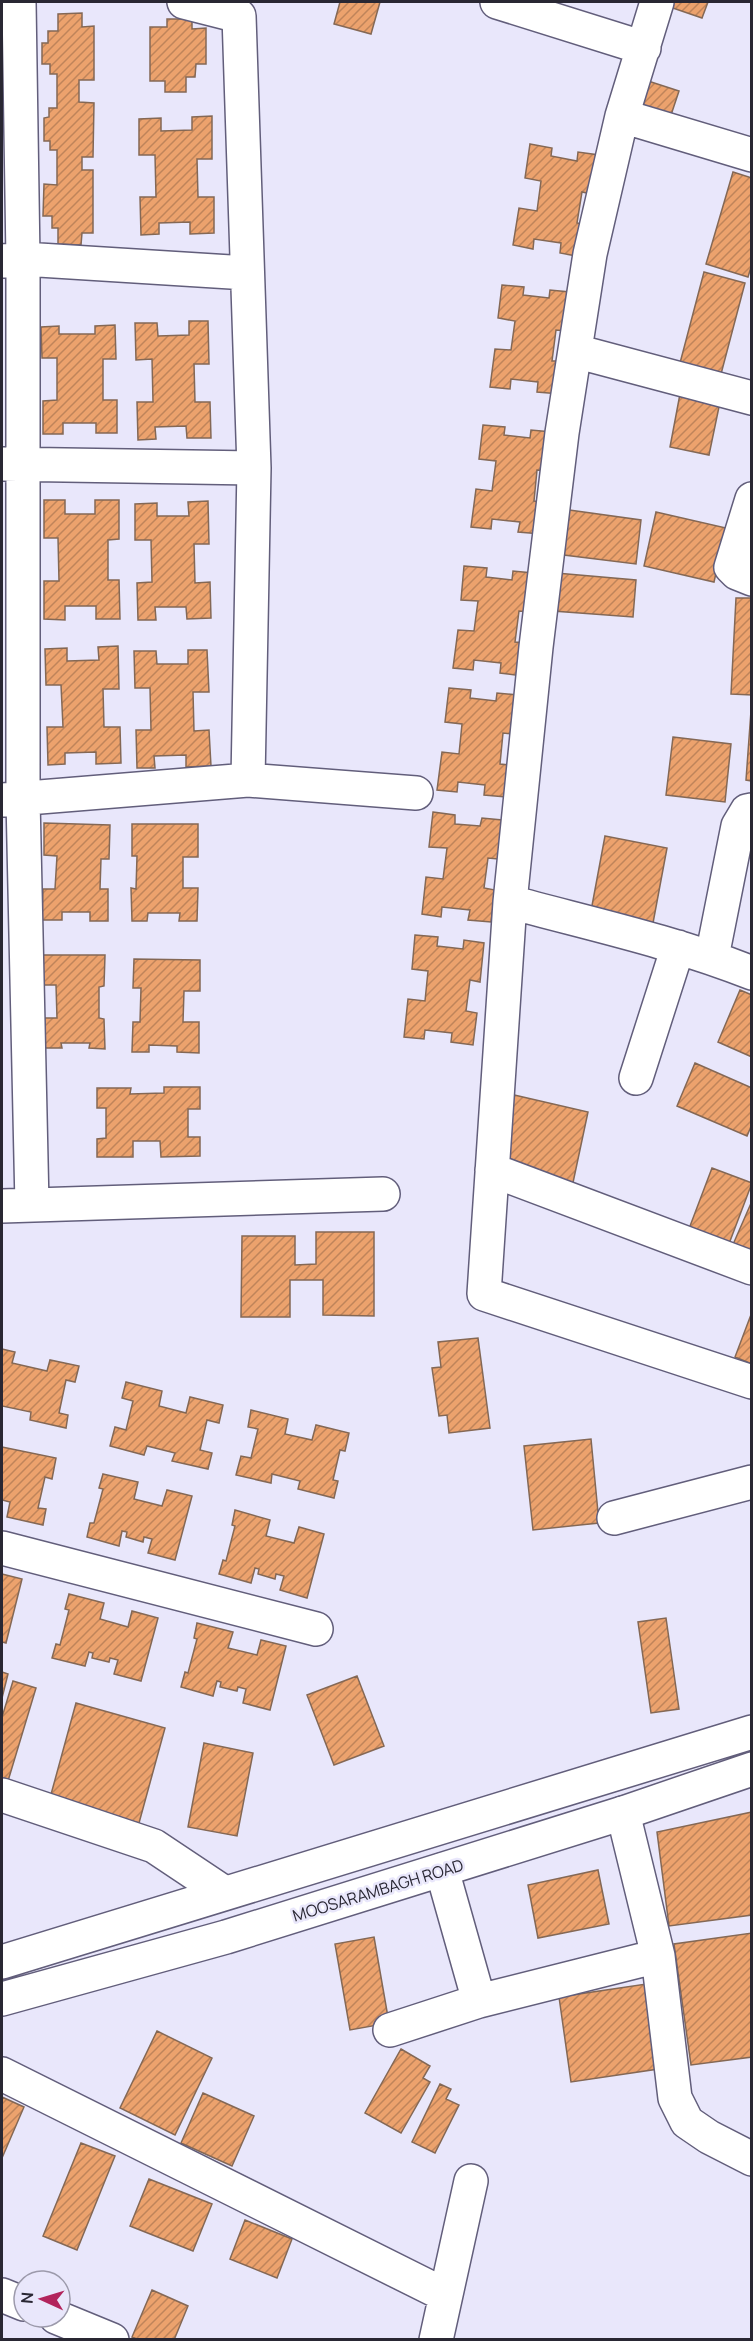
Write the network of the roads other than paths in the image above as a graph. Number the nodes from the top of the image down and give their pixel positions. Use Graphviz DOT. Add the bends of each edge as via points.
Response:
graph roads {
  1 [pos="19,2"];
  2 [pos="184,2"];
  3 [pos="497,2"];
  4 [pos="657,2"];
  5 [pos="644,48"];
  6 [pos="622,116"];
  7 [pos="752,154"];
  8 [pos="12,260"];
  9 [pos="247,273"];
  10 [pos="575,351"];
  11 [pos="752,398"];
  12 [pos="12,465"];
  13 [pos="254,468"];
  14 [pos="752,499"];
  15 [pos="752,579"];
  16 [pos="248,780"];
  17 [pos="416,794"];
  18 [pos="12,799"];
  19 [pos="752,810"];
  20 [pos="510,902"];
  21 [pos="678,947"];
  22 [pos="712,957"];
  23 [pos="752,973"];
  24 [pos="636,1078"];
  25 [pos="492,1170"];
  26 [pos="383,1194"];
  27 [pos="16,1205"];
  28 [pos="752,1268"];
  29 [pos="752,1382"];
  30 [pos="752,1482"];
  31 [pos="614,1518"];
  32 [pos="2,1548"];
  33 [pos="316,1629"];
  34 [pos="752,1732"];
  35 [pos="752,1769"];
  36 [pos="2,1794"];
  37 [pos="623,1813"];
  38 [pos="442,1870"];
  39 [pos="223,1892"];
  40 [pos="658,1956"];
  41 [pos="2,1962"];
  42 [pos="2,1999"];
  43 [pos="479,2001"];
  44 [pos="390,2030"];
  45 [pos="2,2074"];
  46 [pos="752,2159"];
  47 [pos="471,2181"];
  48 [pos="445,2295"];
  49 [pos="72,2324"];
  50 [pos="112,2340"];
  51 [pos="436,2340"];
  1 -- 8 [label="street"];
  2 -- 9 [label="street" via="239,16"];
  3 -- 5 [label="street"];
  4 -- 5 [label="street"];
  5 -- 6 [label="street"];
  6 -- 7 [label="street"];
  6 -- 10 [label="street" via="590,254"];
  8 -- 9 [label="street"];
  8 -- 12 [label="street"];
  9 -- 13 [label="street"];
  10 -- 11 [label="street"];
  10 -- 20 [label="street" via="536,647"];
  12 -- 13 [label="street"];
  12 -- 18 [label="street"];
  13 -- 16 [label="street"];
  14 -- 15 [label="street" via="731,567"];
  16 -- 17 [label="street"];
  16 -- 18 [label="street"];
  18 -- 27 [label="street"];
  19 -- 22 [label="street" via="747,811 738,826"];
  20 -- 21 [label="street"];
  20 -- 25 [label="street"];
  21 -- 22 [label="street"];
  21 -- 24 [label="street"];
  22 -- 23 [label="street"];
  25 -- 28 [label="street"];
  25 -- 29 [label="street" via="484,1294"];
  26 -- 27 [label="street"];
  30 -- 31 [label="street"];
  32 -- 33 [label="street"];
  34 -- 39 [label="street"];
  35 -- 37 [label="street, MOOSARAMBAGH ROAD"];
  36 -- 39 [label="street" via="154,1846"];
  37 -- 38 [label="street, MOOSARAMBAGH ROAD"];
  37 -- 40 [label="street"];
  38 -- 42 [label="street, MOOSARAMBAGH ROAD" via="226,1937"];
  38 -- 43 [label="street"];
  39 -- 41 [label="street"];
  40 -- 43 [label="street"];
  40 -- 46 [label="street" via="675,2098 687,2122"];
  43 -- 44 [label="street"];
  45 -- 48 [label="street"];
  47 -- 48 [label="street"];
  48 -- 51 [label="street"];
  49 -- 50 [label="street"];
}
